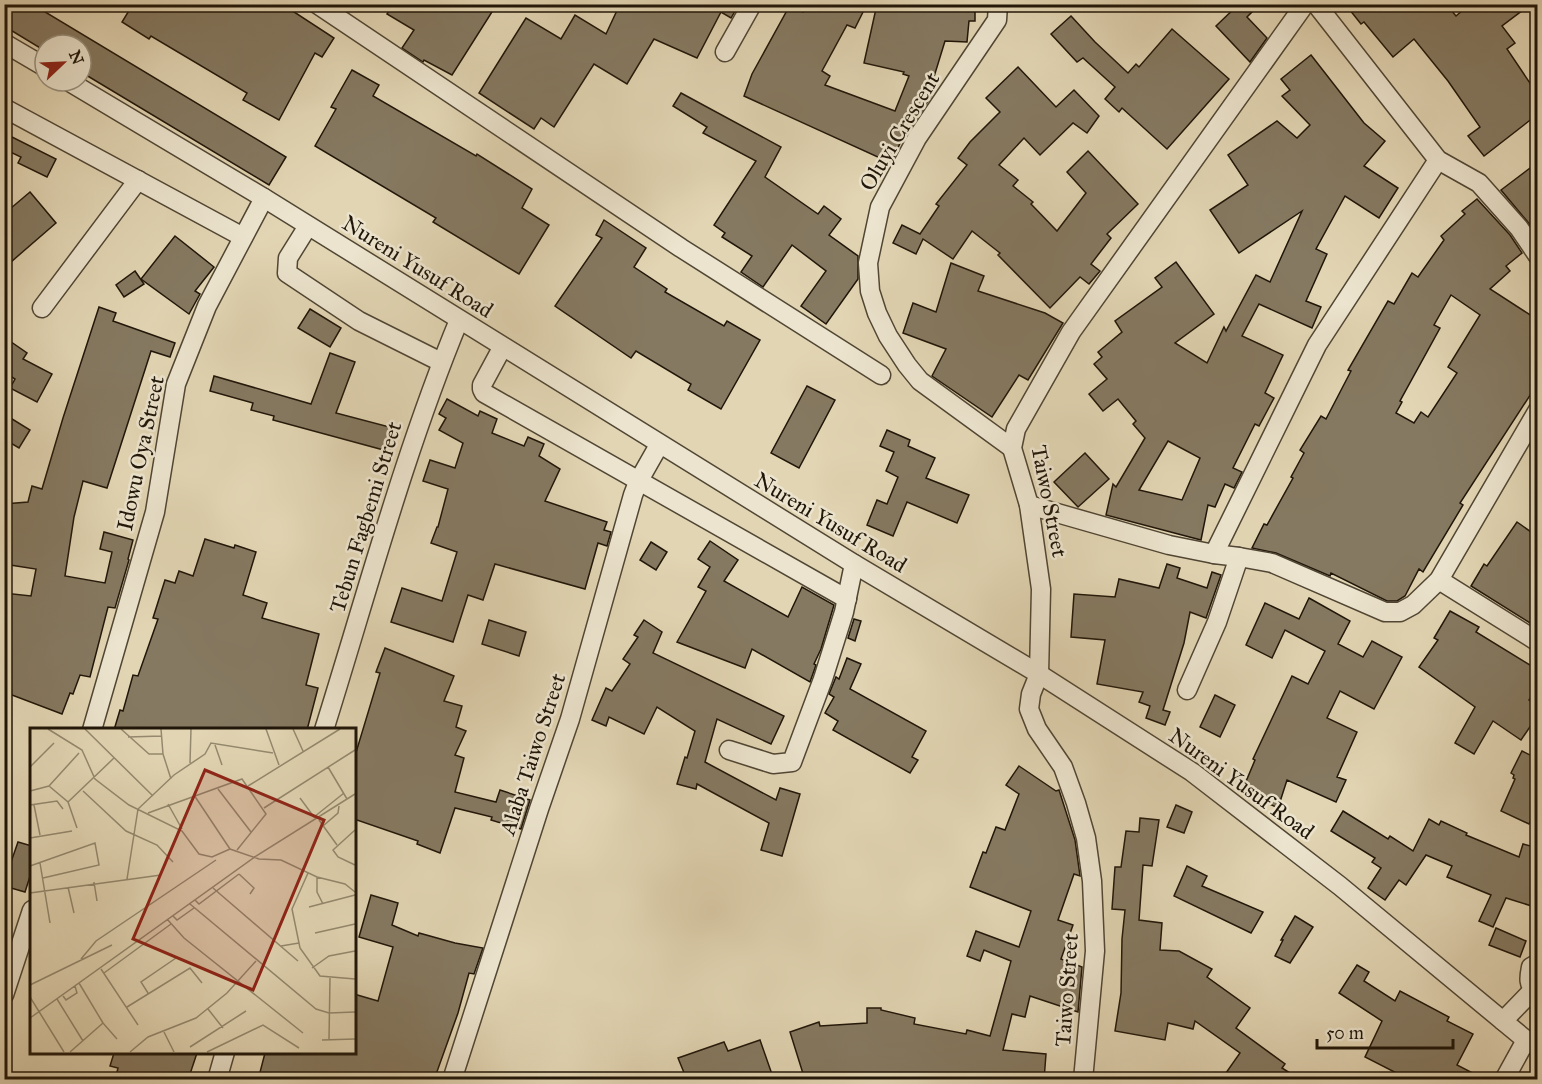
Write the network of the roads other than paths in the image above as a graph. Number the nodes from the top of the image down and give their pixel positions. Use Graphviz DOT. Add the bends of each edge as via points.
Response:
graph roads {
  1 [pos="317,4"];
  2 [pos="752,4"];
  3 [pos="1014,4"];
  4 [pos="1305,4"];
  5 [pos="1316,4"];
  6 [pos="998,12"];
  7 [pos="4,43"];
  8 [pos="724,52"];
  9 [pos="33,60"];
  10 [pos="88,93"];
  11 [pos="4,108"];
  12 [pos="1438,160"];
  13 [pos="138,180"];
  14 [pos="264,198"];
  15 [pos="308,226"];
  16 [pos="243,237"];
  17 [pos="1538,256"];
  18 [pos="42,308"];
  19 [pos="459,320"];
  20 [pos="502,348"];
  21 [pos="441,363"];
  22 [pos="881,375"];
  23 [pos="1538,410"];
  24 [pos="659,445"];
  25 [pos="1012,448"];
  26 [pos="638,482"];
  27 [pos="1029,505"];
  28 [pos="1214,555"];
  29 [pos="1239,557"];
  30 [pos="854,564"];
  31 [pos="1440,580"];
  32 [pos="847,599"];
  33 [pos="1538,642"];
  34 [pos="1040,674"];
  35 [pos="1187,690"];
  36 [pos="93,728"];
  37 [pos="325,728"];
  38 [pos="729,750"];
  39 [pos="30,916"];
  40 [pos="19,949"];
  41 [pos="1538,963"];
  42 [pos="1535,991"];
  43 [pos="4,995"];
  44 [pos="1503,1021"];
  45 [pos="1532,1044"];
  46 [pos="225,1054"];
  47 [pos="217,1080"];
  48 [pos="452,1080"];
  49 [pos="1083,1080"];
  50 [pos="1503,1080"];
  1 -- 22 [label="street" via="681,248"];
  2 -- 8 [label="street"];
  3 -- 6 [label="street, Oluyi Crescent"];
  4 -- 25 [label="street, Taiwo Street" via="1071,333 1017,429"];
  5 -- 12 [label="street"];
  6 -- 25 [label="street, Oluyi Crescent" via="917,138 880,207 868,263 877,313 907,365 920,381"];
  7 -- 9 [label="street"];
  10 -- 14 [label="street, Nureni Yusuf Road"];
  11 -- 13 [label="street"];
  12 -- 17 [label="street" via="1479,183"];
  12 -- 28 [label="street" via="1317,345"];
  13 -- 16 [label="street"];
  13 -- 18 [label="street"];
  14 -- 15 [label="street, Nureni Yusuf Road"];
  14 -- 16 [label="street, Idowu Oya Street"];
  15 -- 19 [label="street, Nureni Yusuf Road"];
  15 -- 21 [label="street" via="288,258 287,273 358,321"];
  16 -- 36 [label="street, Idowu Oya Street" via="207,306 176,384 155,512"];
  19 -- 20 [label="street, Nureni Yusuf Road"];
  19 -- 21 [label="street, Tebun Fagbemi Street"];
  20 -- 24 [label="street, Nureni Yusuf Road"];
  20 -- 26 [label="street" via="482,385 484,393"];
  21 -- 37 [label="street, Tebun Fagbemi Street" via="404,466"];
  23 -- 31 [label="street"];
  24 -- 26 [label="street, Alaba Taiwo Street"];
  24 -- 30 [label="street, Nureni Yusuf Road"];
  25 -- 27 [label="street, Taiwo Street"];
  26 -- 32 [label="street"];
  26 -- 48 [label="street, Alaba Taiwo Street" via="570,719"];
  27 -- 28 [label="street"];
  27 -- 34 [label="street, Taiwo Street" via="1041,589"];
  28 -- 29 [label="street"];
  29 -- 31 [label="street" via="1272,563 1385,612 1400,612"];
  29 -- 35 [label="street" via="1217,622"];
  30 -- 32 [label="street"];
  30 -- 34 [label="street, Nureni Yusuf Road"];
  31 -- 33 [label="street"];
  32 -- 38 [label="street" via="792,762 773,764"];
  34 -- 44 [label="street, Nureni Yusuf Road" via="1192,772 1340,886"];
  34 -- 49 [label="street, Taiwo Street" via="1029,709 1036,729 1063,767 1086,838 1092,881 1095,951"];
  39 -- 40 [label="street"];
  40 -- 43 [label="street"];
  41 -- 42 [label="street" via="1530,967 1529,981"];
  42 -- 44 [label="street"];
  44 -- 45 [label="street, Nureni Yusuf Road"];
  45 -- 50 [label="street"];
  46 -- 47 [label="street"];
}
